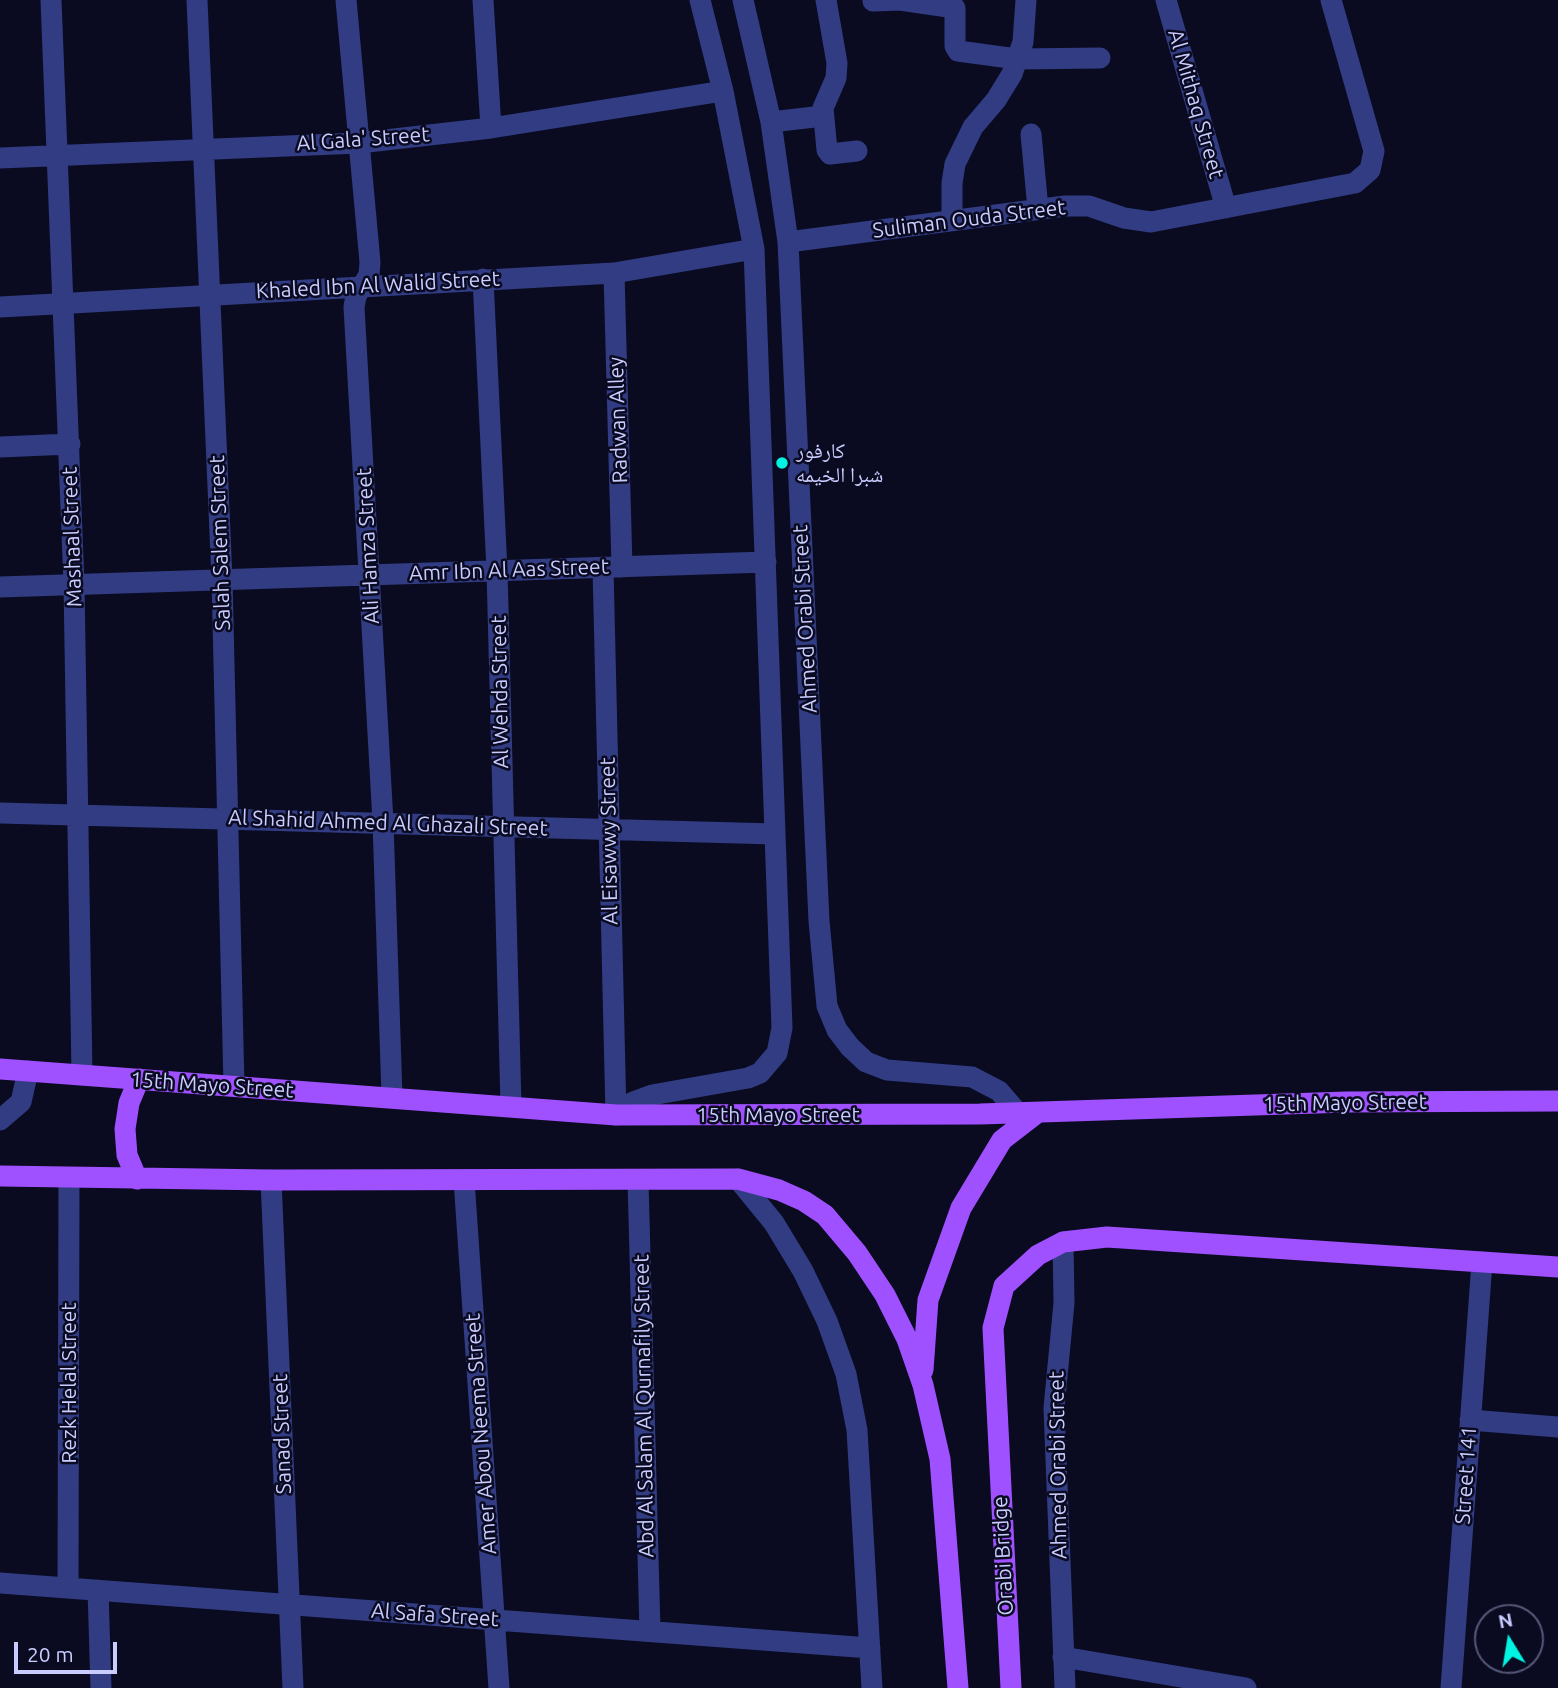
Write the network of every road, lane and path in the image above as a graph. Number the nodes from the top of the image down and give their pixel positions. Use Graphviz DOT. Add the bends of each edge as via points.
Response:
graph roads {
  1 [pos="51,0"];
  2 [pos="197,0"];
  3 [pos="346,0"];
  4 [pos="483,0"];
  5 [pos="700,0"];
  6 [pos="743,0"];
  7 [pos="826,0"];
  8 [pos="1026,0"];
  9 [pos="1166,0"];
  10 [pos="1331,0"];
  11 [pos="873,1"];
  12 [pos="1100,58"];
  13 [pos="1017,59"];
  14 [pos="723,91"];
  15 [pos="823,116"];
  16 [pos="771,122"];
  17 [pos="491,128"];
  18 [pos="1031,134"];
  19 [pos="359,143"];
  20 [pos="204,147"];
  21 [pos="857,151"];
  22 [pos="59,155"];
  23 [pos="0,158"];
  24 [pos="1226,208"];
  25 [pos="1038,209"];
  26 [pos="952,219"];
  27 [pos="789,242"];
  28 [pos="754,249"];
  29 [pos="614,273"];
  30 [pos="483,279"];
  31 [pos="361,286"];
  32 [pos="210,294"];
  33 [pos="64,303"];
  34 [pos="0,307"];
  35 [pos="70,444"];
  36 [pos="0,447"];
  37 [pos="766,562"];
  38 [pos="612,567"];
  39 [pos="497,571"];
  40 [pos="370,575"];
  41 [pos="222,579"];
  42 [pos="74,584"];
  43 [pos="0,587"];
  44 [pos="0,813"];
  45 [pos="77,815"];
  46 [pos="227,819"];
  47 [pos="383,822"];
  48 [pos="504,826"];
  49 [pos="609,829"];
  50 [pos="775,834"];
  51 [pos="0,1069"];
  52 [pos="28,1071"];
  53 [pos="82,1075"];
  54 [pos="139,1079"];
  55 [pos="234,1086"];
  56 [pos="392,1097"];
  57 [pos="1558,1101"];
  58 [pos="511,1106"];
  59 [pos="1028,1113"];
  60 [pos="616,1115"];
  61 [pos="0,1120"];
  62 [pos="0,1176"];
  63 [pos="69,1179"];
  64 [pos="136,1179"];
  65 [pos="738,1179"];
  66 [pos="271,1180"];
  67 [pos="464,1180"];
  68 [pos="638,1180"];
  69 [pos="1063,1242"];
  70 [pos="1482,1262"];
  71 [pos="1558,1267"];
  72 [pos="923,1385"];
  73 [pos="1470,1420"];
  74 [pos="1558,1427"];
  75 [pos="0,1583"];
  76 [pos="68,1588"];
  77 [pos="98,1590"];
  78 [pos="290,1604"];
  79 [pos="494,1620"];
  80 [pos="650,1632"];
  81 [pos="870,1648"];
  82 [pos="1063,1657"];
  83 [pos="101,1688"];
  84 [pos="293,1688"];
  85 [pos="499,1688"];
  86 [pos="872,1688"];
  87 [pos="958,1688"];
  88 [pos="1011,1688"];
  89 [pos="1065,1688"];
  90 [pos="1246,1688"];
  91 [pos="1451,1688"];
  1 -- 22 [label="street, Mashaal Street"];
  2 -- 20 [label="street, Salah Salem Street"];
  3 -- 19 [label="street, Ali Hamza Street"];
  4 -- 17 [label="street"];
  5 -- 14 [label="street, Ahmed Orabi Street"];
  6 -- 16 [label="street, Ahmed Orabi Street"];
  7 -- 15 [label="street" via="837,71"];
  8 -- 13 [label="street"];
  9 -- 24 [label="street, Al Mithaq Street"];
  10 -- 24 [label="street, Suliman Ouda Street" via="1374,150 1370,170 1354,183"];
  11 -- 13 [label="street" via="954,8 957,50"];
  12 -- 13 [label="street"];
  13 -- 26 [label="street" via="1005,88 963,145 952,183"];
  14 -- 17 [label="street, Al Gala' Street"];
  14 -- 28 [label="street, Ahmed Orabi Street"];
  15 -- 16 [label="street"];
  15 -- 21 [label="street" via="827,152"];
  16 -- 27 [label="street, Ahmed Orabi Street"];
  17 -- 19 [label="street, Al Gala' Street"];
  18 -- 25 [label="street"];
  19 -- 20 [label="street, Al Gala' Street"];
  19 -- 31 [label="street, Ali Hamza Street" via="370,262 369,275"];
  20 -- 22 [label="street, Al Gala' Street"];
  20 -- 32 [label="street, Salah Salem Street"];
  22 -- 23 [label="street, Al Gala' Street"];
  22 -- 33 [label="street, Mashaal Street"];
  24 -- 25 [label="street, Suliman Ouda Street" via="1150,222 1089,206"];
  25 -- 26 [label="street, Suliman Ouda Street"];
  26 -- 27 [label="street, Suliman Ouda Street"];
  27 -- 59 [label="street, Ahmed Orabi Street" via="819,921 827,1006 837,1030 866,1062 887,1070 972,1077"];
  28 -- 29 [label="street, Khaled Ibn Al Walid Street"];
  28 -- 37 [label="street, Ahmed Orabi Street"];
  29 -- 30 [label="street, Khaled Ibn Al Walid Street"];
  29 -- 38 [label="street, Radwan Alley"];
  30 -- 31 [label="street, Khaled Ibn Al Walid Street"];
  30 -- 39 [label="street, Al Wehda Street"];
  31 -- 32 [label="street, Khaled Ibn Al Walid Street"];
  31 -- 40 [label="street, Ali Hamza Street" via="354,307"];
  32 -- 33 [label="street, Khaled Ibn Al Walid Street"];
  32 -- 41 [label="street, Salah Salem Street"];
  33 -- 34 [label="street, Khaled Ibn Al Walid Street"];
  33 -- 35 [label="street, Mashaal Street"];
  35 -- 36 [label="street"];
  35 -- 42 [label="street, Mashaal Street"];
  37 -- 38 [label="street, Amr Ibn Al Aas Street"];
  37 -- 50 [label="street, Ahmed Orabi Street"];
  38 -- 39 [label="street, Amr Ibn Al Aas Street"];
  38 -- 49 [label="street, Al Eisawwy Street"];
  39 -- 40 [label="street, Amr Ibn Al Aas Street"];
  39 -- 48 [label="street, Al Wehda Street"];
  40 -- 41 [label="street, Amr Ibn Al Aas Street"];
  40 -- 47 [label="street, Ali Hamza Street"];
  41 -- 42 [label="street, Amr Ibn Al Aas Street"];
  41 -- 46 [label="street, Salah Salem Street"];
  42 -- 43 [label="street, Amr Ibn Al Aas Street"];
  42 -- 45 [label="street, Mashaal Street"];
  44 -- 45 [label="street, Al Shahid Ahmed Al Ghazali Street"];
  45 -- 46 [label="street, Al Shahid Ahmed Al Ghazali Street"];
  45 -- 53 [label="street, Mashaal Street"];
  46 -- 47 [label="street, Al Shahid Ahmed Al Ghazali Street"];
  46 -- 55 [label="street, Salah Salem Street"];
  47 -- 48 [label="street, Al Shahid Ahmed Al Ghazali Street"];
  47 -- 56 [label="street, Ali Hamza Street"];
  48 -- 49 [label="street, Al Shahid Ahmed Al Ghazali Street"];
  48 -- 58 [label="street, Al Wehda Street"];
  49 -- 50 [label="street, Al Shahid Ahmed Al Ghazali Street"];
  49 -- 60 [label="street, Al Eisawwy Street"];
  50 -- 60 [label="street, Ahmed Orabi Street" via="782,1028 777,1054 748,1078 653,1095"];
  51 -- 52 [label="main road, 15th Mayo Street"];
  52 -- 53 [label="main road, 15th Mayo Street"];
  52 -- 61 [label="street" via="20,1102"];
  53 -- 54 [label="main road, 15th Mayo Street"];
  54 -- 55 [label="main road, 15th Mayo Street"];
  54 -- 64 [label="main road" via="125,1129 127,1155"];
  55 -- 56 [label="main road, 15th Mayo Street"];
  56 -- 58 [label="main road, 15th Mayo Street"];
  57 -- 59 [label="main road, 15th Mayo Street" via="1347,1102"];
  58 -- 60 [label="main road, 15th Mayo Street"];
  59 -- 60 [label="main road, 15th Mayo Street"];
  59 -- 72 [label="main road" via="1002,1140 961,1208 928,1300"];
  62 -- 63 [label="main road"];
  63 -- 64 [label="main road"];
  63 -- 76 [label="street, Rezk Helal Street"];
  64 -- 66 [label="main road"];
  65 -- 68 [label="main road"];
  65 -- 72 [label="main road" via="779,1189 825,1215 885,1295"];
  65 -- 81 [label="street" via="774,1223 803,1271 846,1374 857,1430"];
  66 -- 67 [label="main road"];
  66 -- 78 [label="street, Sanad Street"];
  67 -- 68 [label="main road"];
  67 -- 79 [label="street, Amer Abou Neema Street"];
  68 -- 80 [label="street, Abd Al Salam Al Qurnafily Street"];
  69 -- 70 [label="main road" via="1107,1237"];
  69 -- 82 [label="street, Ahmed Orabi Street" via="1064,1303 1054,1408"];
  69 -- 88 [label="main road, Orabi Bridge" via="1013,1275 998,1299 993,1328"];
  70 -- 71 [label="main road"];
  70 -- 73 [label="street, Street 141"];
  72 -- 87 [label="main road" via="940,1460"];
  73 -- 74 [label="street"];
  73 -- 91 [label="street, Street 141"];
  75 -- 76 [label="street, Al Safa Street"];
  76 -- 77 [label="street, Al Safa Street"];
  77 -- 78 [label="street, Al Safa Street"];
  77 -- 83 [label="street"];
  78 -- 79 [label="street, Al Safa Street"];
  78 -- 84 [label="street, Sanad Street"];
  79 -- 80 [label="street, Al Safa Street"];
  79 -- 85 [label="street, Amer Abou Neema Street"];
  80 -- 81 [label="street, Al Safa Street"];
  81 -- 86 [label="street"];
  82 -- 89 [label="street, Ahmed Orabi Street"];
  82 -- 90 [label="street"];
}
